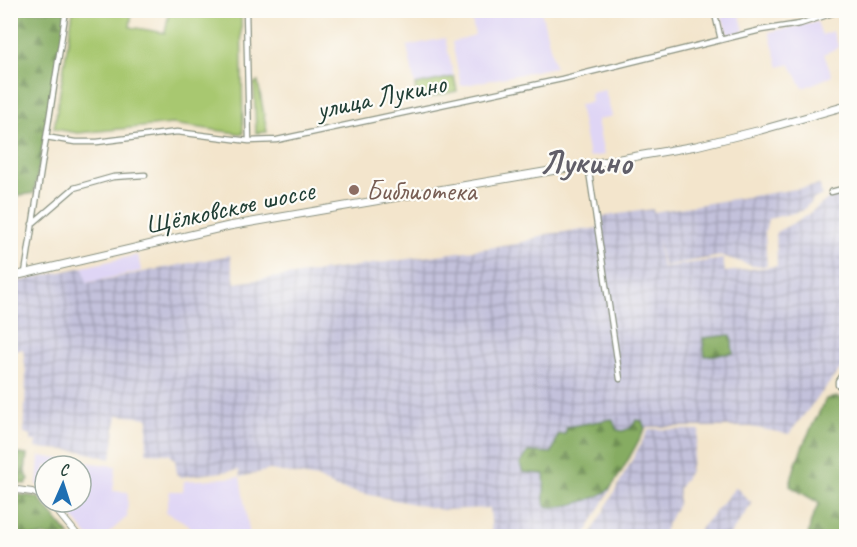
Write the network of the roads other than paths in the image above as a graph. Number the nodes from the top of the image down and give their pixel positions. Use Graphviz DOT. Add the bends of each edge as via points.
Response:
graph roads {
  1 [pos="66,10"];
  2 [pos="246,10"];
  3 [pos="714,10"];
  4 [pos="842,10"];
  5 [pos="724,40"];
  6 [pos="846,106"];
  7 [pos="46,137"];
  8 [pos="249,141"];
  9 [pos="588,165"];
  10 [pos="145,175"];
  11 [pos="846,188"];
  12 [pos="831,192"];
  13 [pos="32,224"];
  14 [pos="25,273"];
  15 [pos="10,277"];
  16 [pos="846,369"];
  17 [pos="620,380"];
  18 [pos="846,390"];
  19 [pos="10,489"];
  20 [pos="33,492"];
  21 [pos="60,514"];
  22 [pos="78,537"];
  1 -- 7 [label="street"];
  2 -- 8 [label="street"];
  3 -- 5 [label="street"];
  4 -- 5 [label="street, улица Лукино" via="800,24"];
  5 -- 8 [label="street, улица Лукино" via="277,140"];
  6 -- 9 [label="main road, Щёлковское шоссе" via="716,141"];
  7 -- 8 [label="street, улица Лукино" via="98,142 177,132"];
  7 -- 13 [label="street"];
  9 -- 14 [label="main road, Щёлковское шоссе" via="251,221"];
  9 -- 17 [label="street"];
  10 -- 13 [label="street" via="113,177 74,188"];
  11 -- 12 [label="street"];
  13 -- 14 [label="street"];
  14 -- 15 [label="main road, Щёлковское шоссе"];
  16 -- 18 [label="street" via="838,385"];
  19 -- 20 [label="main road"];
  21 -- 22 [label="main road"];
}
